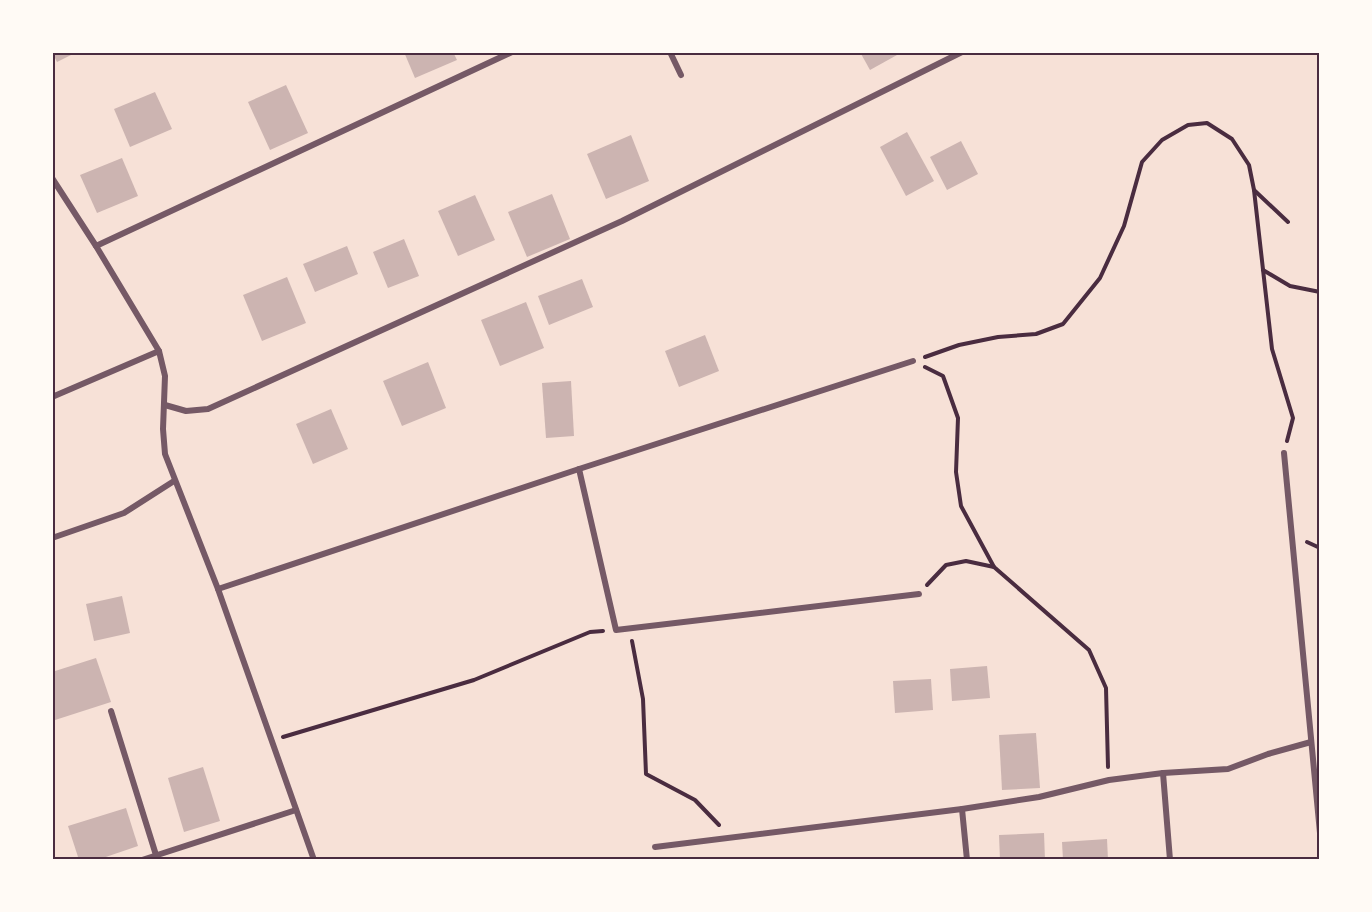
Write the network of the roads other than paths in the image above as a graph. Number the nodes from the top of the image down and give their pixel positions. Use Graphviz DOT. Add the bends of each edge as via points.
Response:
graph roads {
  1 [pos="512,52"];
  2 [pos="670,52"];
  3 [pos="962,52"];
  4 [pos="681,75"];
  5 [pos="52,178"];
  6 [pos="96,246"];
  7 [pos="159,351"];
  8 [pos="913,362"];
  9 [pos="52,397"];
  10 [pos="165,405"];
  11 [pos="1284,453"];
  12 [pos="579,469"];
  13 [pos="174,481"];
  14 [pos="52,538"];
  15 [pos="218,589"];
  16 [pos="919,594"];
  17 [pos="111,711"];
  18 [pos="1311,742"];
  19 [pos="1162,773"];
  20 [pos="962,809"];
  21 [pos="296,810"];
  22 [pos="1320,833"];
  23 [pos="655,847"];
  24 [pos="156,855"];
  25 [pos="142,860"];
  26 [pos="314,860"];
  27 [pos="967,860"];
  28 [pos="1170,860"];
  1 -- 6 [label="street"];
  2 -- 4 [label="street"];
  3 -- 10 [label="street" via="622,221 208,409 186,411"];
  5 -- 6 [label="street"];
  6 -- 7 [label="street"];
  7 -- 9 [label="street"];
  7 -- 10 [label="street" via="165,376"];
  8 -- 12 [label="street"];
  10 -- 13 [label="street" via="165,454"];
  11 -- 18 [label="street"];
  12 -- 15 [label="street"];
  12 -- 16 [label="street" via="616,630"];
  13 -- 14 [label="street" via="124,513"];
  13 -- 15 [label="street"];
  15 -- 21 [label="street"];
  17 -- 24 [label="street"];
  18 -- 19 [label="street" via="1228,769"];
  18 -- 22 [label="street"];
  19 -- 20 [label="street"];
  19 -- 28 [label="street"];
  20 -- 23 [label="street"];
  20 -- 27 [label="street"];
  21 -- 24 [label="street"];
  21 -- 26 [label="street"];
  24 -- 25 [label="street"];
}
